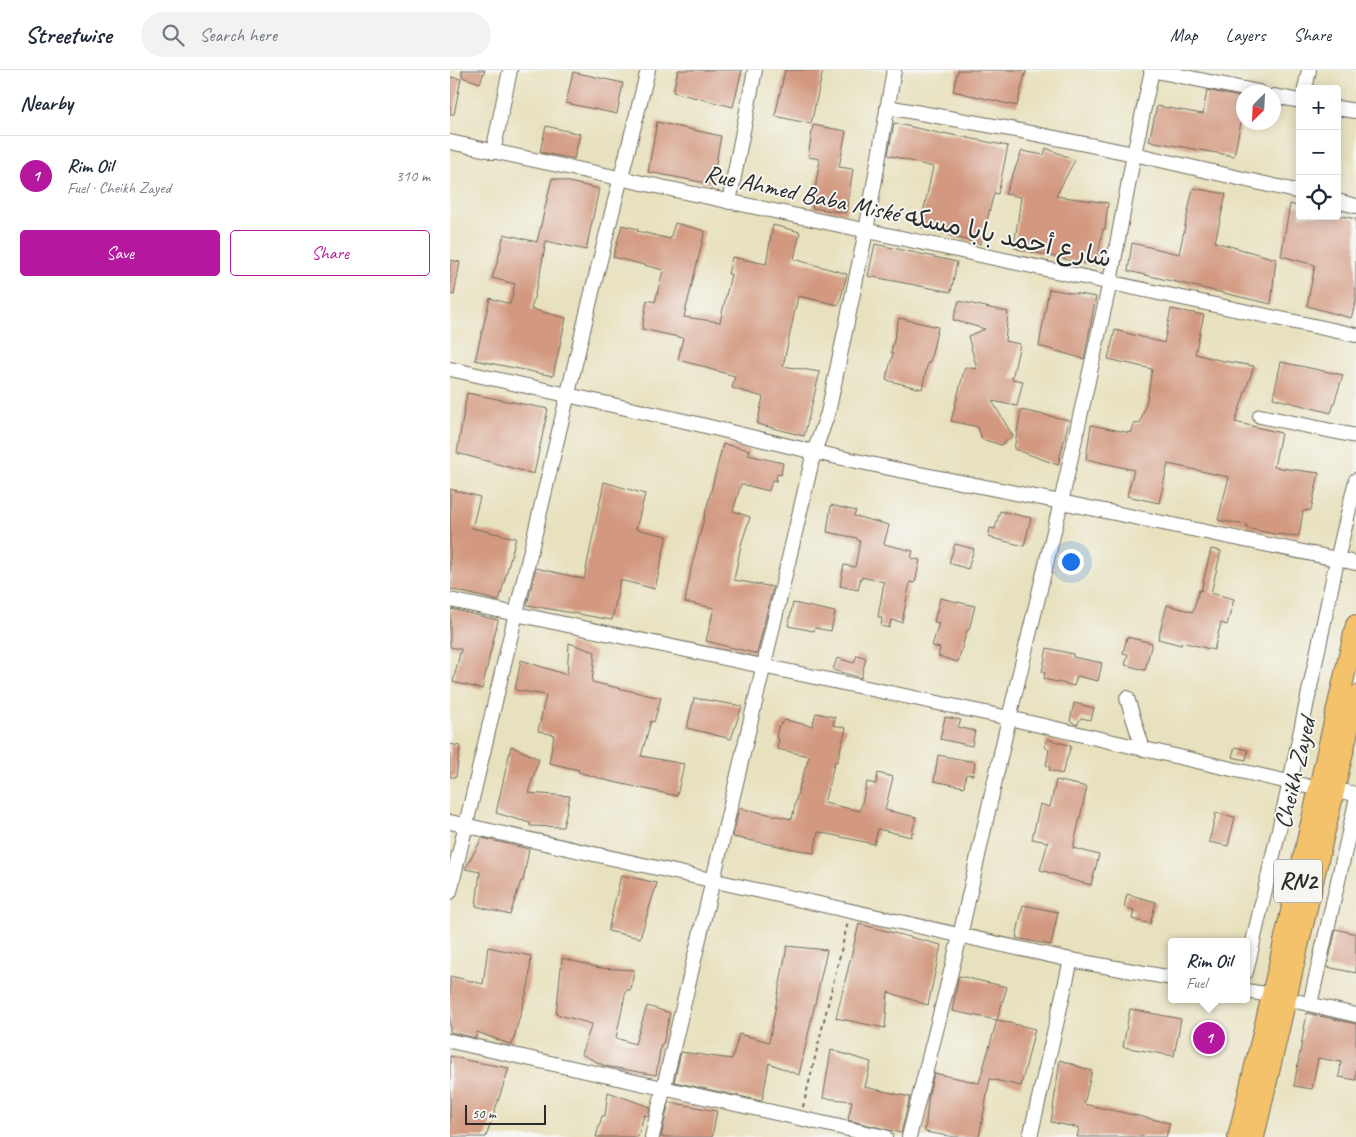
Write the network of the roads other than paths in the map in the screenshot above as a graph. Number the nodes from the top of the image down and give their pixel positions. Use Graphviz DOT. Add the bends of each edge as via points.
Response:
graph roads {
  1 [pos="510,70"];
  2 [pos="648,70"];
  3 [pos="755,70"];
  4 [pos="894,70"];
  5 [pos="1152,70"];
  6 [pos="1309,70"];
  7 [pos="1306,85"];
  8 [pos="1236,87"];
  9 [pos="1281,97"];
  10 [pos="1296,100"];
  11 [pos="887,107"];
  12 [pos="1341,109"];
  13 [pos="1356,111"];
  14 [pos="450,142"];
  15 [pos="493,152"];
  16 [pos="1134,154"];
  17 [pos="620,178"];
  18 [pos="1296,191"];
  19 [pos="729,202"];
  20 [pos="1341,202"];
  21 [pos="1356,206"];
  22 [pos="866,231"];
  23 [pos="1110,282"];
  24 [pos="1356,335"];
  25 [pos="450,370"];
  26 [pos="568,395"];
  27 [pos="1260,416"];
  28 [pos="1356,436"];
  29 [pos="814,452"];
  30 [pos="1356,480"];
  31 [pos="1061,502"];
  32 [pos="1337,560"];
  33 [pos="1356,563"];
  34 [pos="450,600"];
  35 [pos="515,614"];
  36 [pos="1356,625"];
  37 [pos="763,666"];
  38 [pos="1356,696"];
  39 [pos="1127,698"];
  40 [pos="1009,718"];
  41 [pos="1143,749"];
  42 [pos="1290,782"];
  43 [pos="1326,789"];
  44 [pos="1356,794"];
  45 [pos="1356,802"];
  46 [pos="450,822"];
  47 [pos="465,826"];
  48 [pos="713,881"];
  49 [pos="450,892"];
  50 [pos="960,936"];
  51 [pos="1250,955"];
  52 [pos="1071,960"];
  53 [pos="1168,977"];
  54 [pos="1250,992"];
  55 [pos="1279,997"];
  56 [pos="1310,1004"];
  57 [pos="1356,1015"];
  58 [pos="450,1041"];
  59 [pos="664,1088"];
  60 [pos="652,1137"];
  61 [pos="885,1137"];
  62 [pos="910,1137"];
  63 [pos="1030,1137"];
  64 [pos="1238,1137"];
  65 [pos="1254,1137"];
  1 -- 15 [label="street"];
  2 -- 17 [label="street"];
  3 -- 19 [label="street"];
  4 -- 11 [label="street"];
  5 -- 8 [label="street"];
  5 -- 16 [label="street"];
  6 -- 7 [label="street"];
  9 -- 10 [label="street"];
  11 -- 16 [label="street"];
  11 -- 22 [label="street"];
  12 -- 13 [label="street"];
  14 -- 15 [label="street, Rue Ahmed Baba Miské شارع أحمد بابا مسكه"];
  15 -- 17 [label="street, Rue Ahmed Baba Miské شارع أحمد بابا مسكه"];
  16 -- 18 [label="street"];
  16 -- 23 [label="street"];
  17 -- 19 [label="street, Rue Ahmed Baba Miské شارع أحمد بابا مسكه"];
  17 -- 26 [label="street"];
  19 -- 22 [label="street, Rue Ahmed Baba Miské شارع أحمد بابا مسكه"];
  20 -- 21 [label="street"];
  22 -- 23 [label="street, Rue Ahmed Baba Miské شارع أحمد بابا مسكه"];
  22 -- 29 [label="street" via="828,413"];
  23 -- 24 [label="street, Rue Ahmed Baba Miské شارع أحمد بابا مسكه"];
  23 -- 31 [label="street"];
  25 -- 26 [label="street"];
  26 -- 29 [label="street"];
  26 -- 35 [label="street"];
  27 -- 28 [label="street"];
  29 -- 31 [label="street"];
  29 -- 37 [label="street"];
  30 -- 32 [label="street"];
  31 -- 32 [label="street"];
  31 -- 40 [label="street"];
  32 -- 33 [label="street"];
  32 -- 42 [label="street"];
  34 -- 35 [label="street"];
  35 -- 37 [label="street"];
  35 -- 47 [label="street"];
  36 -- 43 [label="highway, Cheikh Zayed / RN2"];
  37 -- 40 [label="street"];
  37 -- 48 [label="street"];
  38 -- 43 [label="highway, Cheikh Zayed / RN2"];
  39 -- 41 [label="street"];
  40 -- 41 [label="street"];
  40 -- 50 [label="street"];
  41 -- 42 [label="street"];
  42 -- 43 [label="street"];
  42 -- 51 [label="street"];
  43 -- 44 [label="street"];
  43 -- 55 [label="highway, Cheikh Zayed / RN2"];
  45 -- 56 [label="street"];
  46 -- 47 [label="street"];
  47 -- 48 [label="street"];
  47 -- 49 [label="street"];
  48 -- 50 [label="street"];
  48 -- 59 [label="street"];
  50 -- 52 [label="street"];
  50 -- 62 [label="street"];
  52 -- 53 [label="street"];
  52 -- 63 [label="street"];
  54 -- 55 [label="street"];
  55 -- 56 [label="street"];
  55 -- 64 [label="highway, Cheikh Zayed / RN2"];
  55 -- 65 [label="highway, Cheikh Zayed / RN2"];
  56 -- 57 [label="street"];
  58 -- 59 [label="street"];
  59 -- 60 [label="street"];
  59 -- 61 [label="street"];
}
